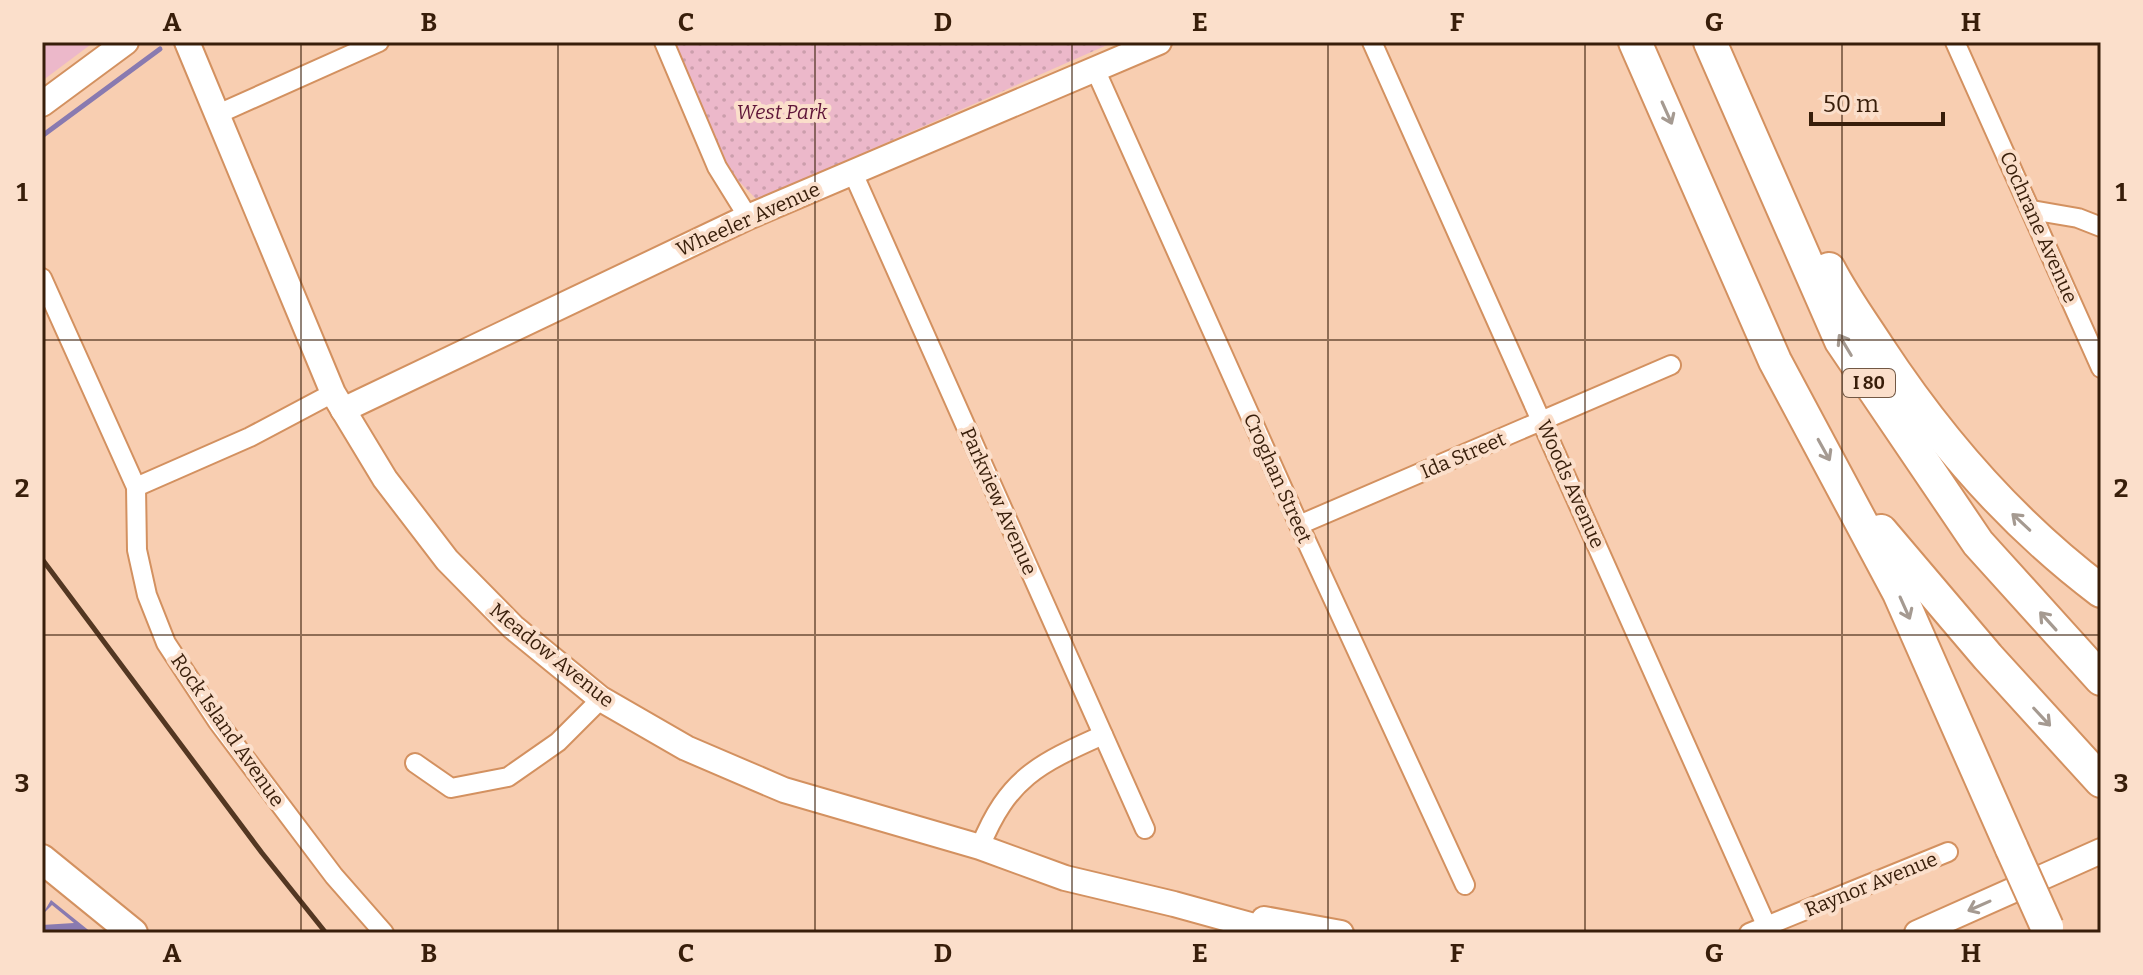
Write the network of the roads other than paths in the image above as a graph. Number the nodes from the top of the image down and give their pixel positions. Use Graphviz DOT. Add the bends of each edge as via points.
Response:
graph roads {
  1 [pos="126,42"];
  2 [pos="187,42"];
  3 [pos="379,42"];
  4 [pos="664,42"];
  5 [pos="1159,42"];
  6 [pos="1372,42"];
  7 [pos="1635,42"];
  8 [pos="1955,42"];
  9 [pos="1710,43"];
  10 [pos="1095,69"];
  11 [pos="42,104"];
  12 [pos="218,114"];
  13 [pos="853,173"];
  14 [pos="2032,210"];
  15 [pos="748,217"];
  16 [pos="2101,227"];
  17 [pos="42,278"];
  18 [pos="1671,365"];
  19 [pos="2101,368"];
  20 [pos="338,402"];
  21 [pos="1542,420"];
  22 [pos="136,487"];
  23 [pos="1845,488"];
  24 [pos="1299,525"];
  25 [pos="2101,591"];
  26 [pos="2101,679"];
  27 [pos="601,699"];
  28 [pos="1103,735"];
  29 [pos="415,763"];
  30 [pos="2101,781"];
  31 [pos="1145,829"];
  32 [pos="980,847"];
  33 [pos="2101,851"];
  34 [pos="1948,852"];
  35 [pos="42,859"];
  36 [pos="1465,885"];
  37 [pos="1174,904"];
  38 [pos="1758,930"];
  39 [pos="2049,930"];
  40 [pos="133,933"];
  41 [pos="384,933"];
  42 [pos="1279,933"];
  43 [pos="1341,933"];
  44 [pos="1917,933"];
  1 -- 11 [label="street"];
  2 -- 12 [label="street, Meadow Avenue"];
  3 -- 12 [label="street"];
  4 -- 15 [label="street" via="717,167"];
  5 -- 10 [label="street, Wheeler Avenue"];
  6 -- 21 [label="street, Woods Avenue"];
  7 -- 23 [label="highway, one-way" via="1775,361"];
  8 -- 14 [label="street, Cochrane Avenue"];
  25 -- 9 [label="highway, one-way" via="1986,489 1908,393 1841,292"];
  26 -- 9 [label="highway, I 80, one-way" via="1978,543 1841,341"];
  10 -- 13 [label="street, Wheeler Avenue"];
  10 -- 24 [label="street, Croghan Street"];
  12 -- 20 [label="street, Meadow Avenue"];
  13 -- 15 [label="street, Wheeler Avenue"];
  13 -- 28 [label="street, Parkview Avenue"];
  14 -- 16 [label="street"];
  14 -- 19 [label="street, Cochrane Avenue"];
  15 -- 20 [label="street, Wheeler Avenue"];
  17 -- 22 [label="street, Rock Island Avenue"];
  18 -- 21 [label="street, Ida Street"];
  20 -- 22 [label="street, Wheeler Avenue"];
  20 -- 27 [label="street, Meadow Avenue" via="385,479 447,560 513,627"];
  21 -- 24 [label="street, Ida Street"];
  21 -- 38 [label="street, Woods Avenue"];
  22 -- 41 [label="street, Rock Island Avenue" via="137,550 166,643 218,722 334,876"];
  23 -- 30 [label="highway, one-way"];
  23 -- 39 [label="highway, one-way, bridge" via="1899,593"];
  24 -- 36 [label="street, Croghan Street"];
  27 -- 29 [label="street" via="558,742 508,777 451,788"];
  27 -- 32 [label="street, Meadow Avenue" via="686,748 784,790"];
  28 -- 31 [label="street, Parkview Avenue"];
  28 -- 32 [label="street" via="1047,759 1011,791"];
  32 -- 37 [label="street, Meadow Avenue" via="1065,878"];
  33 -- 44 [label="street, one-way"];
  34 -- 38 [label="street, Raynor Avenue"];
  35 -- 40 [label="main road"];
  37 -- 42 [label="street"];
  37 -- 43 [label="street"];
}
